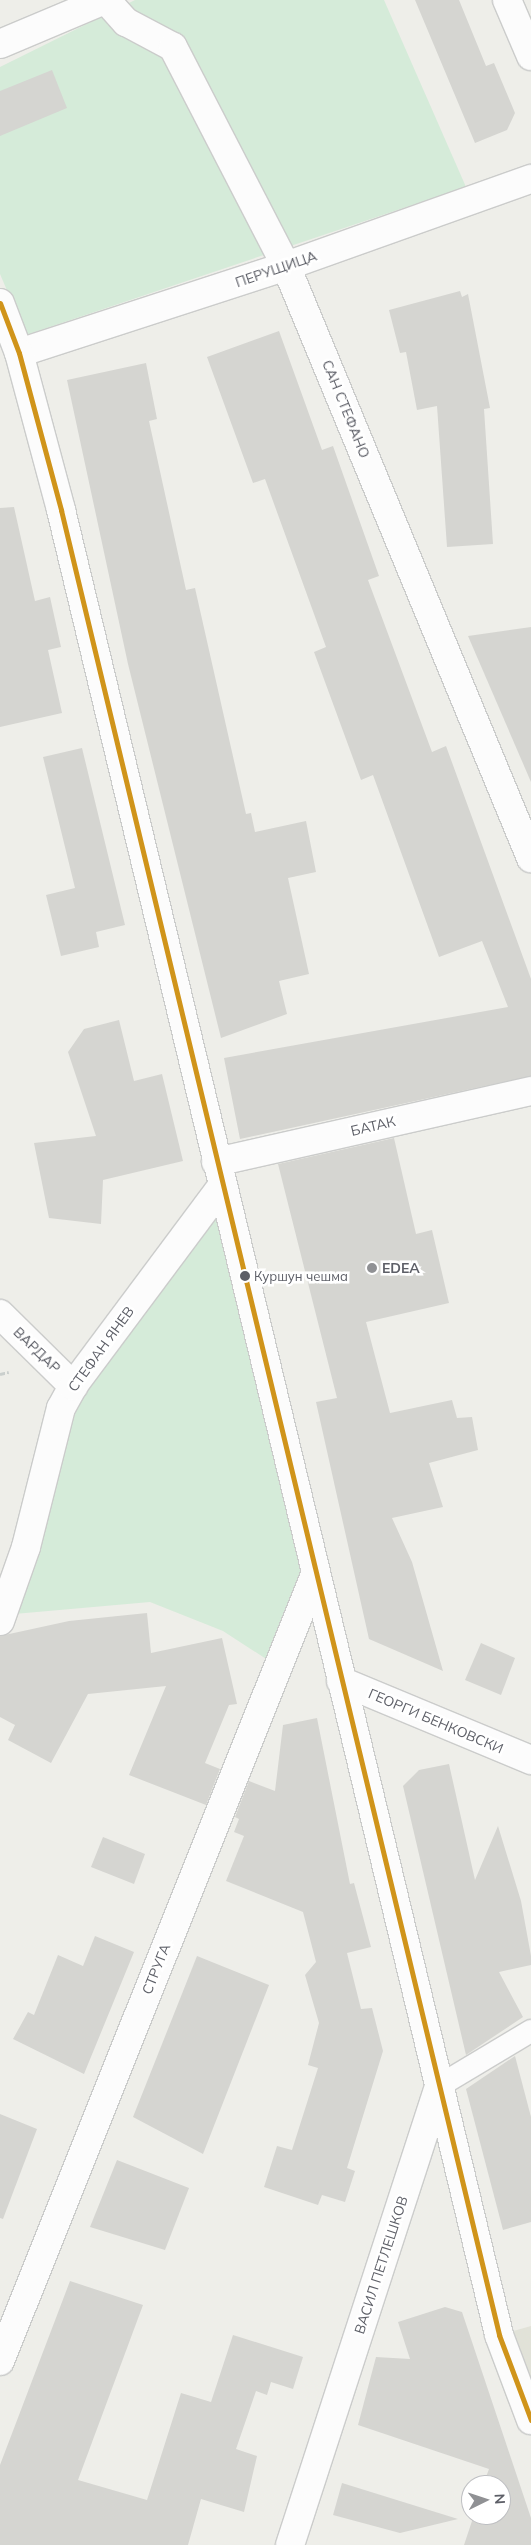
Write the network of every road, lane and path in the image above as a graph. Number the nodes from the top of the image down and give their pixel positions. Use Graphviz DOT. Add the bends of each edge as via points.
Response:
graph roads {
  1 [pos="105,0"];
  2 [pos="507,0"];
  3 [pos="0,44"];
  4 [pos="531,56"];
  5 [pos="531,179"];
  6 [pos="286,266"];
  7 [pos="0,304"];
  8 [pos="18,353"];
  9 [pos="531,858"];
  10 [pos="531,1091"];
  11 [pos="219,1174"];
  12 [pos="0,1314"];
  13 [pos="73,1386"];
  14 [pos="314,1577"];
  15 [pos="0,1621"];
  16 [pos="341,1681"];
  17 [pos="531,1760"];
  18 [pos="531,2031"];
  19 [pos="439,2086"];
  20 [pos="0,2361"];
  21 [pos="531,2420"];
  22 [pos="290,2545"];
  1 -- 3 [label="street"];
  1 -- 6 [label="street, САН СТЕФАНО" via="126,22 173,47"];
  2 -- 4 [label="street"];
  5 -- 6 [label="street, ПЕРУЩИЦА"];
  6 -- 8 [label="street, ПЕРУЩИЦА"];
  6 -- 9 [label="street, САН СТЕФАНО"];
  7 -- 8 [label="street"];
  8 -- 11 [label="street" via="61,510"];
  10 -- 11 [label="street, БАТАК"];
  11 -- 13 [label="street, СТЕФАН ЯНЕВ"];
  11 -- 14 [label="street"];
  12 -- 13 [label="street, ВАРДАР"];
  13 -- 15 [label="street, СТЕФАН ЯНЕВ" via="59,1417 26,1547"];
  14 -- 16 [label="street"];
  14 -- 20 [label="street, СТРУГА"];
  16 -- 17 [label="street, ГЕОРГИ БЕНКОВСКИ"];
  16 -- 19 [label="street"];
  18 -- 19 [label="lane"];
  19 -- 21 [label="street" via="499,2335"];
  19 -- 22 [label="street, ВАСИЛ ПЕТЛЕШКОВ"];
}
